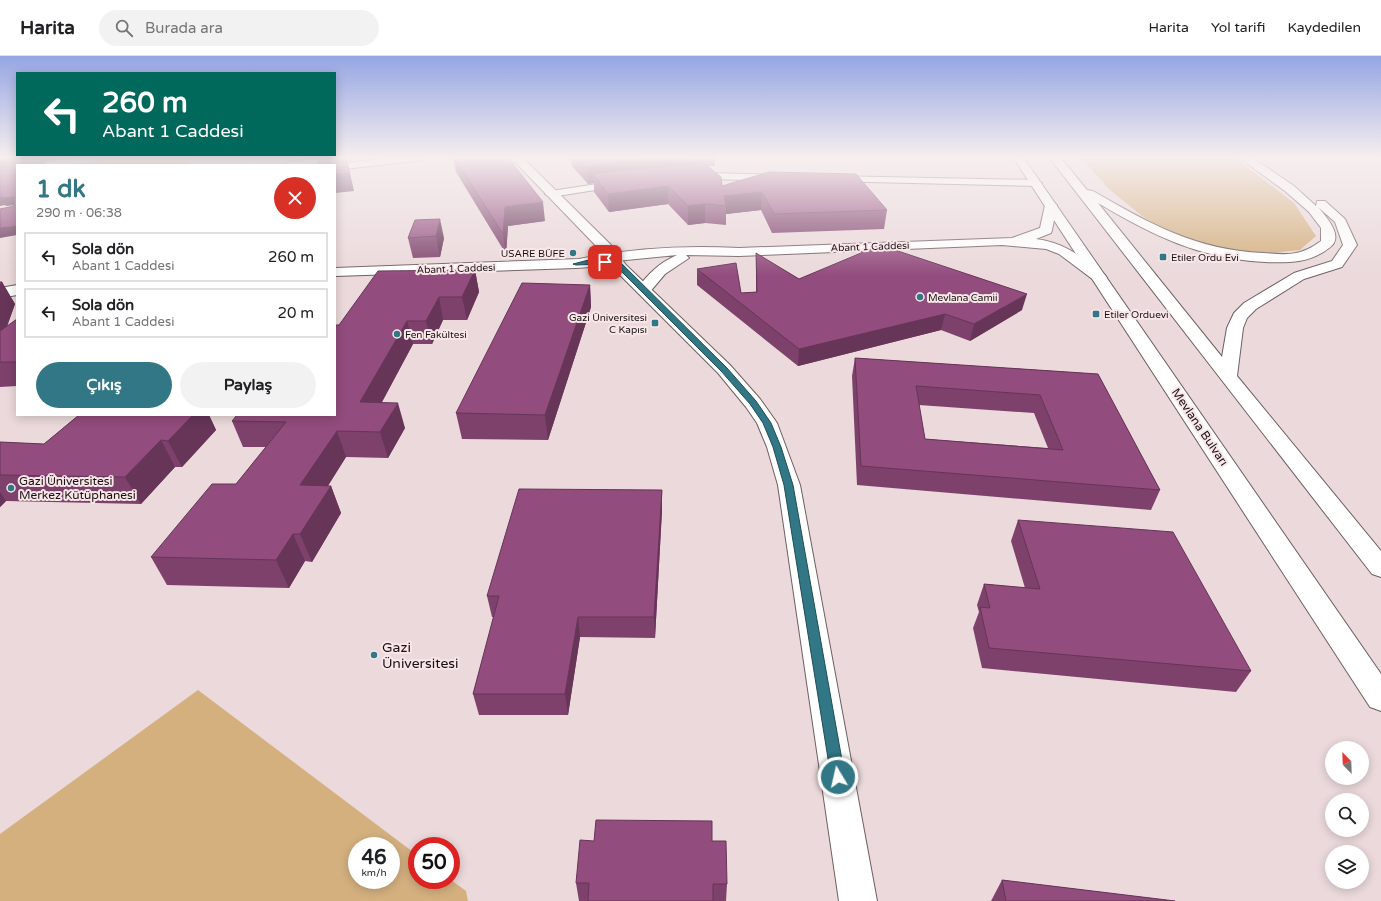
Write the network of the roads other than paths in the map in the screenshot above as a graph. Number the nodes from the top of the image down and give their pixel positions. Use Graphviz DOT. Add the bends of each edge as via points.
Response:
graph roads {
  1 [pos="553,196"];
  2 [pos="1045,196"];
  3 [pos="1085,196"];
  4 [pos="1096,196"];
  5 [pos="1297,196"];
  6 [pos="1313,196"];
  7 [pos="1051,205"];
  8 [pos="1002,241"];
  9 [pos="738,252"];
  10 [pos="682,258"];
  11 [pos="614,259"];
  12 [pos="336,272"];
  13 [pos="1100,278"];
  14 [pos="16,290"];
  15 [pos="644,290"];
  16 [pos="0,293"];
  17 [pos="1228,376"];
  18 [pos="1381,568"];
  19 [pos="1381,698"];
  20 [pos="858,901"];
  1 -- 11 [label="main road"];
  2 -- 7 [label="main road, Mevlana Bulvarı"];
  3 -- 17 [label="main road"];
  4 -- 5 [label="main road" via="1163,235 1200,248 1245,258 1311,255 1328,243 1328,229 1319,215"];
  6 -- 17 [label="main road" via="1339,218 1350,245 1337,264 1299,276 1250,306 1240,316 1234,328"];
  7 -- 8 [label="main road, Abant 1 Caddesi" via="1046,230 1030,237"];
  7 -- 13 [label="main road, Mevlana Bulvarı"];
  8 -- 9 [label="main road, Abant 1 Caddesi"];
  8 -- 13 [label="main road, Abant 1 Caddesi" via="1049,245 1064,251"];
  9 -- 10 [label="main road, Abant 1 Caddesi"];
  9 -- 11 [label="main road, Abant 1 Caddesi" via="711,250"];
  10 -- 11 [label="main road, Abant 1 Caddesi"];
  10 -- 15 [label="main road" via="664,266"];
  11 -- 12 [label="main road, Abant 1 Caddesi" via="576,264"];
  11 -- 15 [label="main road"];
  13 -- 19 [label="main road, Mevlana Bulvarı"];
  14 -- 16 [label="main road"];
  15 -- 20 [label="main road" via="724,369 754,403 767,423 777,447 789,485"];
  17 -- 18 [label="main road"];
}
